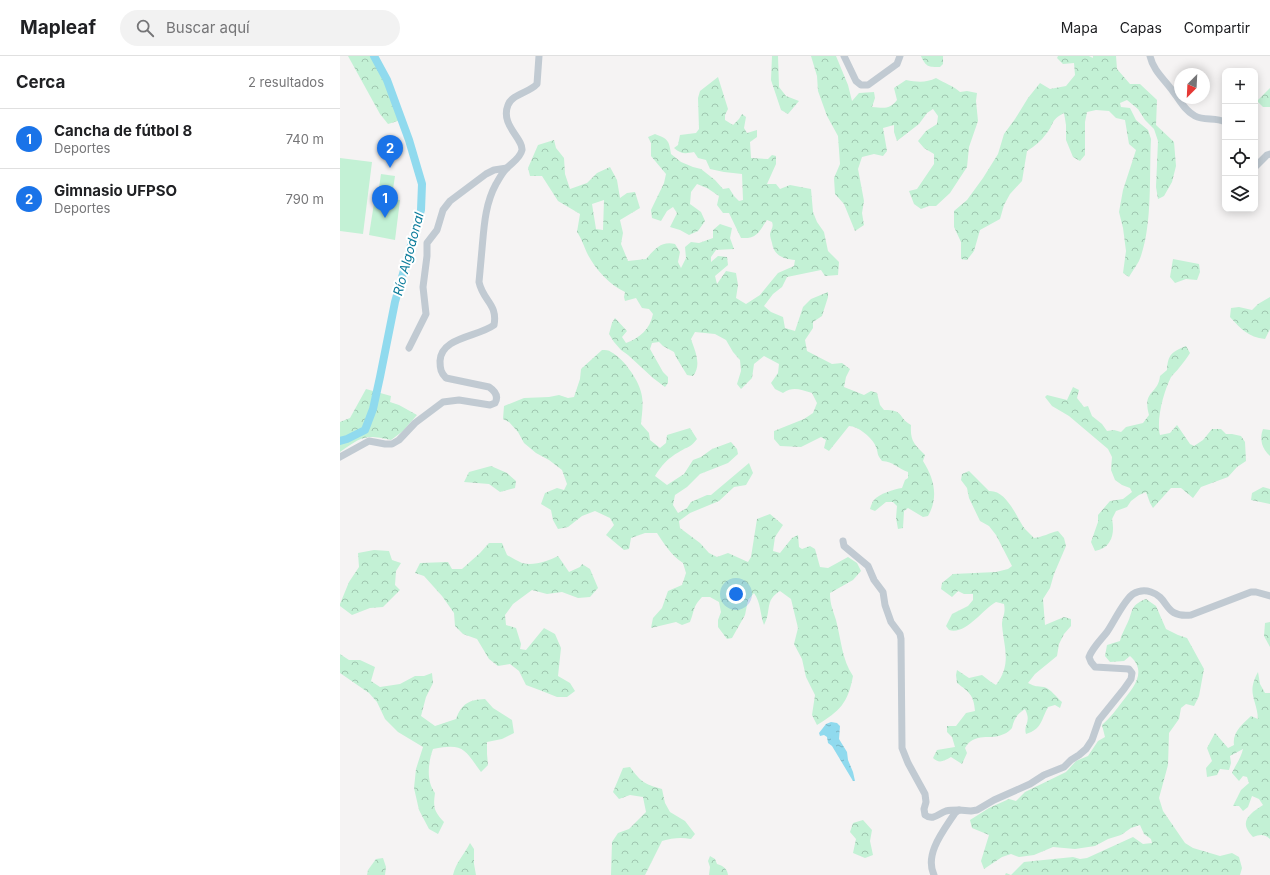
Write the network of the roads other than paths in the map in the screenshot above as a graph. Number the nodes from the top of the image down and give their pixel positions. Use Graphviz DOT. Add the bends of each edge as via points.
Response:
graph roads {
  1 [pos="539,56"];
  2 [pos="844,56"];
  3 [pos="900,56"];
  4 [pos="1150,56"];
  5 [pos="1222,121"];
  6 [pos="1270,154"];
  7 [pos="1258,164"];
  8 [pos="507,168"];
  9 [pos="409,348"];
  10 [pos="340,457"];
  11 [pos="843,541"];
  12 [pos="1270,596"];
  13 [pos="959,810"];
  14 [pos="934,875"];
  1 -- 8 [label="street" via="537,84 508,105 510,127 522,151"];
  2 -- 3 [label="street" via="856,81 863,85 868,85 897,64"];
  4 -- 5 [label="street" via="1157,71 1182,106 1194,116"];
  6 -- 7 [label="street"];
  8 -- 9 [label="street" via="486,174 450,201 443,210 437,230 427,243 423,288 426,314"];
  8 -- 10 [label="street" via="496,183 487,209 480,277 481,290 493,307 494,325 451,344 444,349 440,357 440,366 446,378 493,390 497,395 495,403 459,400 443,402 392,444 369,441"];
  11 -- 13 [label="street" via="844,546 868,566 883,592 891,622 902,639 902,748 926,794 925,815 933,818 946,811"];
  12 -- 13 [label="street" via="1251,592 1191,615 1182,616 1168,610 1159,597 1151,592 1141,591 1132,594 1089,657 1095,667 1129,669 1132,673 1124,689 1099,720 1086,749 1064,767 977,810"];
  13 -- 14 [label="street" via="951,818 933,851 931,860"];
}
